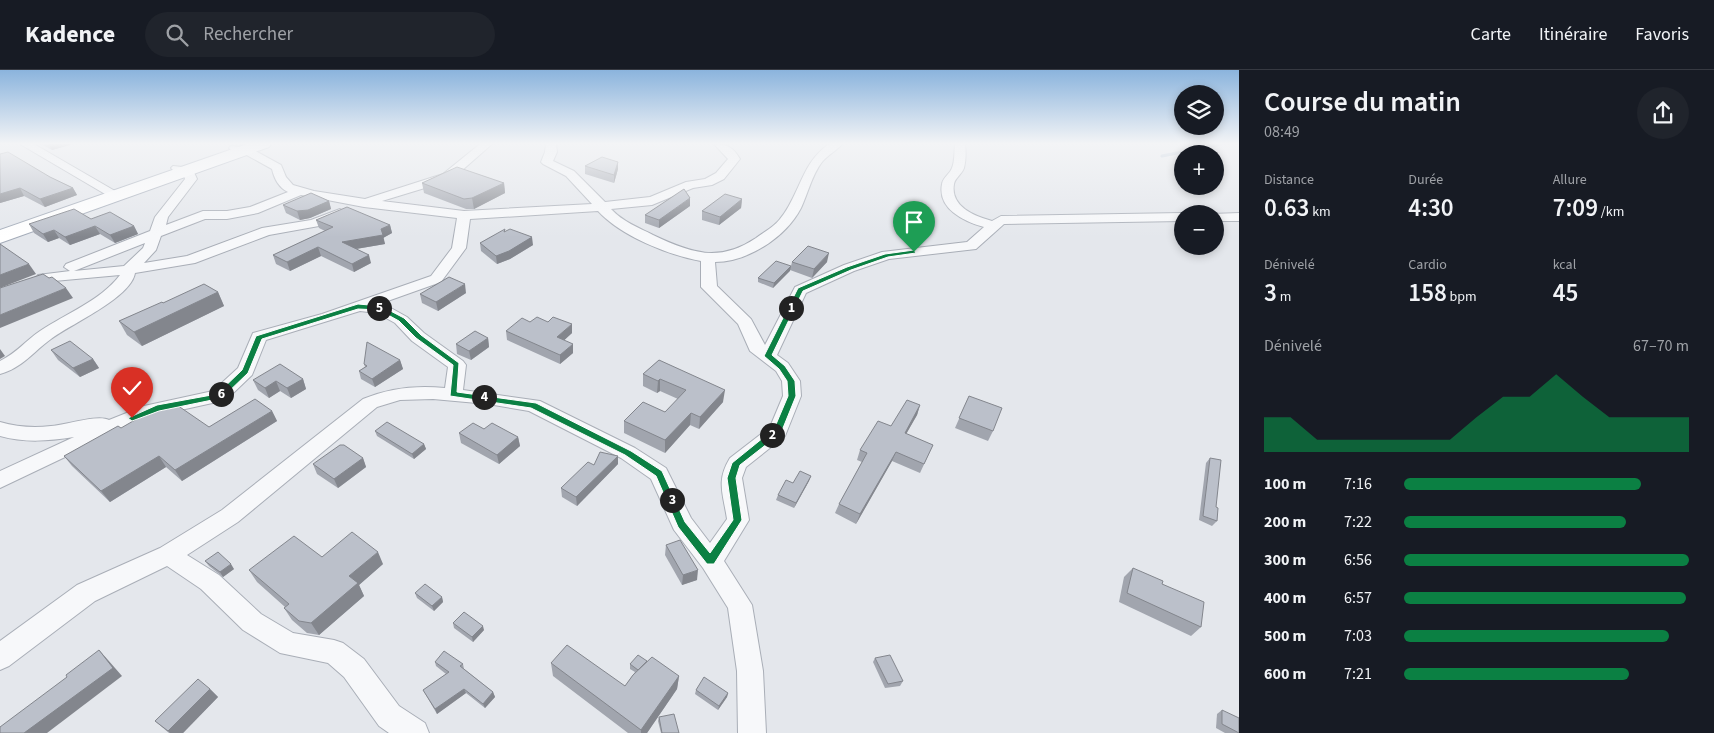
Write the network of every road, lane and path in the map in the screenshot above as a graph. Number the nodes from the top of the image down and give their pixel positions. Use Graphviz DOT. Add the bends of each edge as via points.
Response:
graph roads {
  1 [pos="80,175"];
  2 [pos="162,175"];
  3 [pos="166,175"];
  4 [pos="187,175"];
  5 [pos="279,175"];
  6 [pos="449,175"];
  7 [pos="572,175"];
  8 [pos="721,175"];
  9 [pos="807,175"];
  10 [pos="954,175"];
  11 [pos="109,191"];
  12 [pos="301,192"];
  13 [pos="364,203"];
  14 [pos="603,206"];
  15 [pos="464,215"];
  16 [pos="1174,216"];
  17 [pos="1224,217"];
  18 [pos="1239,217"];
  19 [pos="996,226"];
  20 [pos="0,229"];
  21 [pos="155,234"];
  22 [pos="0,237"];
  23 [pos="708,259"];
  24 [pos="128,270"];
  25 [pos="43,278"];
  26 [pos="26,284"];
  27 [pos="358,306"];
  28 [pos="768,356"];
  29 [pos="0,368"];
  30 [pos="453,394"];
  31 [pos="132,418"];
  32 [pos="0,429"];
  33 [pos="0,480"];
  34 [pos="168,555"];
  35 [pos="711,561"];
  36 [pos="0,657"];
  37 [pos="415,733"];
  38 [pos="752,733"];
  1 -- 11 [label="street"];
  2 -- 11 [label="main road"];
  3 -- 22 [label="main road"];
  4 -- 21 [label="street" via="191,179 174,200"];
  5 -- 12 [label="street" via="289,188"];
  6 -- 13 [label="street"];
  7 -- 14 [label="street"];
  8 -- 14 [label="street" via="652,201"];
  9 -- 23 [label="street" via="785,222 746,251"];
  10 -- 19 [label="street" via="948,184 949,199 963,215"];
  11 -- 20 [label="main road"];
  12 -- 13 [label="street"];
  12 -- 21 [label="street" via="253,210 203,216"];
  13 -- 15 [label="street"];
  13 -- 24 [label="street" via="314,223 245,238 190,260"];
  14 -- 15 [label="street"];
  14 -- 23 [label="street" via="616,221 672,250"];
  15 -- 27 [label="street" via="459,248 436,279"];
  16 -- 19 [label="street" via="1014,218 1001,220"];
  17 -- 18 [label="street"];
  19 -- 28 [label="street" via="971,246 887,255 800,290"];
  21 -- 24 [label="street" via="149,250"];
  21 -- 25 [label="street"];
  23 -- 28 [label="street" via="709,286 745,322 756,348"];
  24 -- 25 [label="street"];
  24 -- 29 [label="street" via="127,277 112,293 45,335 20,358"];
  25 -- 26 [label="street"];
  27 -- 30 [label="street" via="381,308 402,320 418,337 457,365"];
  27 -- 31 [label="street" via="259,337 246,371 219,396 165,406"];
  28 -- 35 [label="street" via="782,367 791,381 792,396 778,431 736,463 731,478 738,520"];
  30 -- 34 [label="street" via="400,394 370,403 230,516"];
  30 -- 35 [label="street" via="533,405 628,453 659,474 682,524"];
  31 -- 32 [label="street" via="56,432 22,433"];
  31 -- 33 [label="street"];
  34 -- 36 [label="street" via="86,593"];
  34 -- 37 [label="street" via="210,582 252,622 289,644 334,652 354,668 389,716"];
  35 -- 38 [label="street" via="740,605 750,671"];
}
